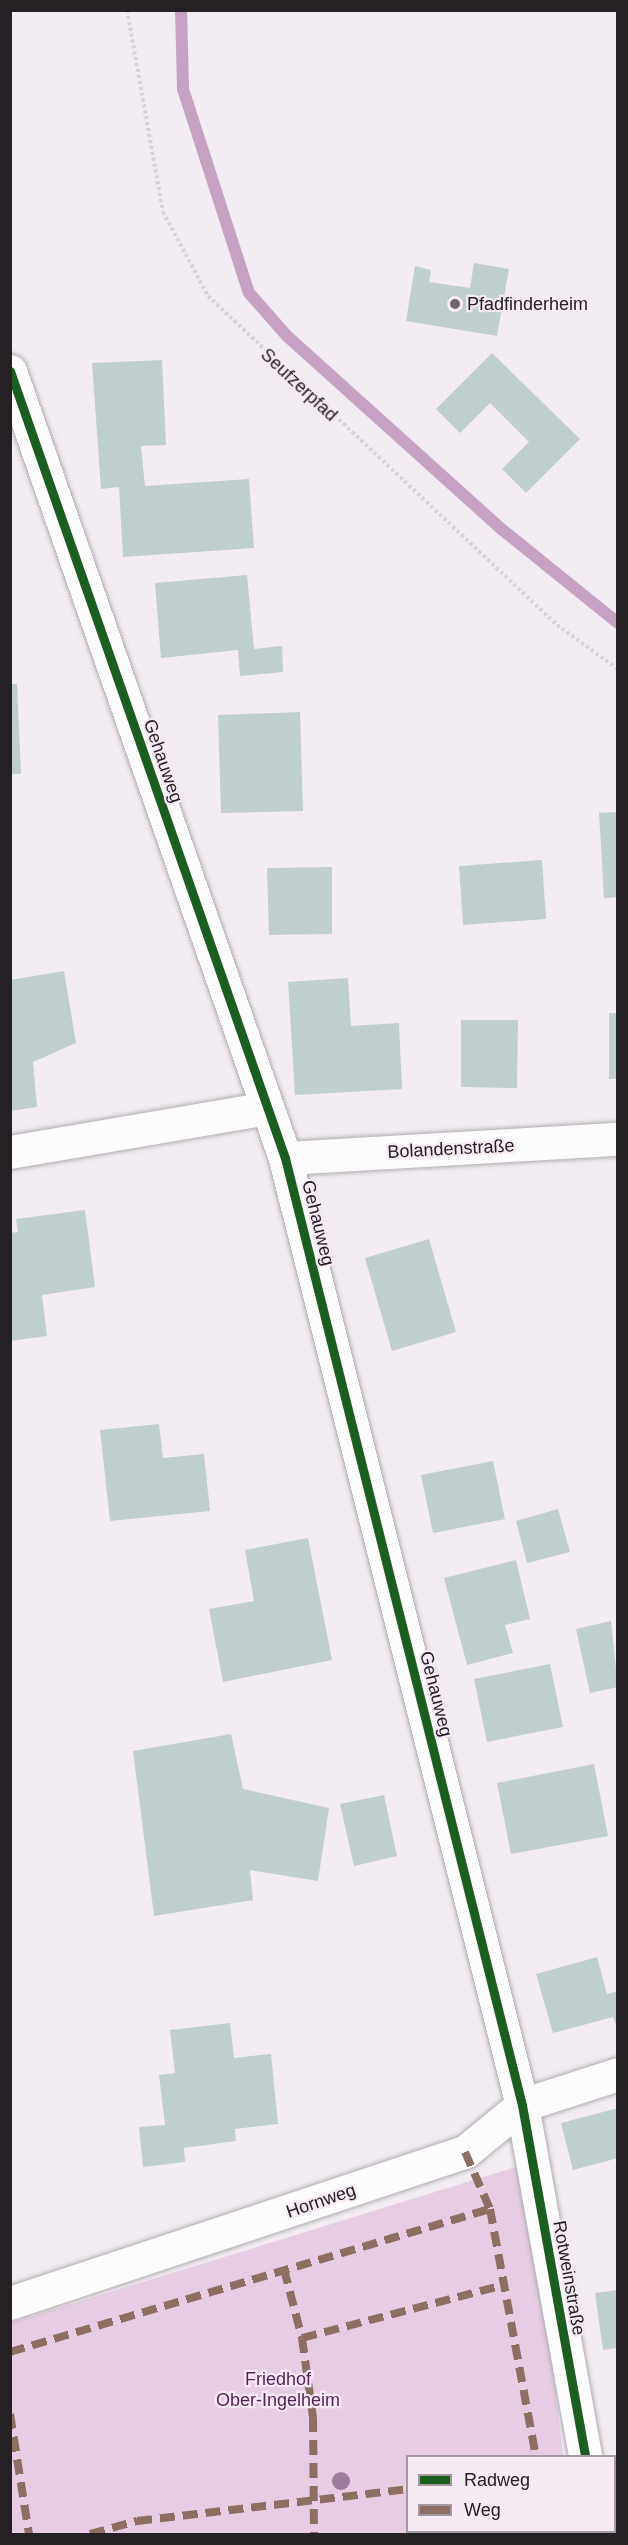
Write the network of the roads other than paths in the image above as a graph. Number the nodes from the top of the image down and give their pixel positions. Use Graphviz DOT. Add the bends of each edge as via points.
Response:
graph roads {
  1 [pos="10,370"];
  2 [pos="267,1108"];
  3 [pos="618,1139"];
  4 [pos="10,1152"];
  5 [pos="285,1158"];
  6 [pos="618,2074"];
  7 [pos="522,2105"];
  8 [pos="10,2303"];
  9 [pos="585,2455"];
  1 -- 2 [label="street, Gehauweg"];
  2 -- 4 [label="street"];
  2 -- 5 [label="street, Gehauweg"];
  3 -- 5 [label="street, Bolandenstraße"];
  5 -- 7 [label="street, Gehauweg"];
  6 -- 7 [label="street, Hornweg"];
  7 -- 8 [label="street, Hornweg" via="465,2152"];
  7 -- 9 [label="street, Rotweinstraße"];
}
